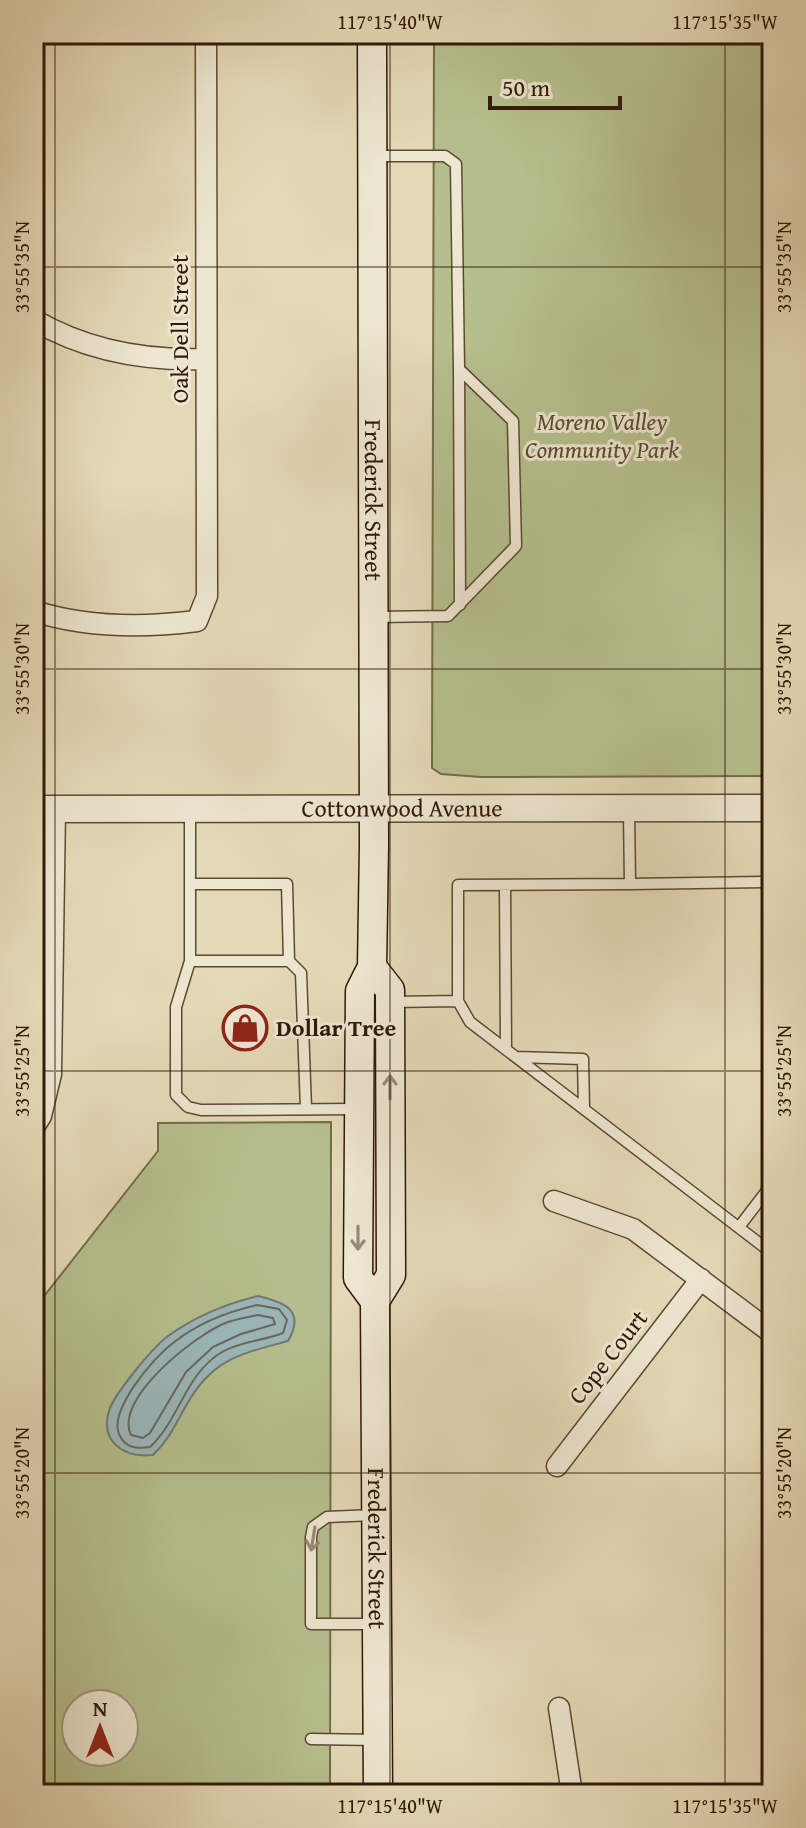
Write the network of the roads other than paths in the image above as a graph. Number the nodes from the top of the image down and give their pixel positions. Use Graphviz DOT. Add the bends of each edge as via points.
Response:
graph roads {
  1 [pos="206,34"];
  2 [pos="372,34"];
  3 [pos="372,156"];
  4 [pos="34,320"];
  5 [pos="206,359"];
  6 [pos="459,369"];
  7 [pos="460,605"];
  8 [pos="34,611"];
  9 [pos="373,617"];
  10 [pos="772,808"];
  11 [pos="44,809"];
  12 [pos="190,809"];
  13 [pos="629,809"];
  14 [pos="373,810"];
  15 [pos="772,882"];
  16 [pos="190,884"];
  17 [pos="630,884"];
  18 [pos="505,885"];
  19 [pos="190,961"];
  20 [pos="289,961"];
  21 [pos="372,967"];
  22 [pos="458,1001"];
  23 [pos="390,1002"];
  24 [pos="506,1049"];
  25 [pos="515,1057"];
  26 [pos="306,1108"];
  27 [pos="359,1109"];
  28 [pos="584,1109"];
  29 [pos="34,1127"];
  30 [pos="772,1184"];
  31 [pos="554,1201"];
  32 [pos="391,1220"];
  33 [pos="739,1227"];
  34 [pos="772,1253"];
  35 [pos="701,1279"];
  36 [pos="375,1301"];
  37 [pos="772,1333"];
  38 [pos="557,1466"];
  39 [pos="376,1515"];
  40 [pos="376,1624"];
  41 [pos="559,1708"];
  42 [pos="311,1739"];
  43 [pos="377,1740"];
  44 [pos="378,1794"];
  45 [pos="572,1794"];
  1 -- 5 [label="street, Oak Dell Street"];
  2 -- 3 [label="main road, Frederick Street"];
  3 -- 6 [label="lane" via="445,156 456,164"];
  3 -- 9 [label="main road, Frederick Street"];
  4 -- 5 [label="street" via="79,341 138,357"];
  5 -- 8 [label="street, Oak Dell Street" via="207,596 197,621 94,624"];
  6 -- 7 [label="lane"];
  6 -- 7 [label="lane" via="513,421 516,546"];
  7 -- 9 [label="lane" via="448,616"];
  9 -- 14 [label="main road, Frederick Street"];
  10 -- 13 [label="street, Cottonwood Avenue"];
  11 -- 12 [label="street, Cottonwood Avenue"];
  11 -- 29 [label="street" via="51,1074"];
  12 -- 14 [label="street, Cottonwood Avenue"];
  12 -- 16 [label="lane"];
  13 -- 14 [label="street, Cottonwood Avenue"];
  13 -- 17 [label="lane"];
  14 -- 21 [label="main road, Frederick Street"];
  15 -- 17 [label="lane"];
  16 -- 19 [label="lane"];
  16 -- 20 [label="lane" via="287,884"];
  17 -- 18 [label="lane"];
  18 -- 22 [label="lane" via="458,885"];
  18 -- 24 [label="lane"];
  19 -- 20 [label="lane"];
  19 -- 26 [label="lane" via="176,1007 176,1095 181,1102 201,1110"];
  20 -- 26 [label="lane" via="304,982"];
  21 -- 23 [label="main road, Frederick Street" via="390,990"];
  21 -- 27 [label="main road, Frederick Street" via="360,991"];
  22 -- 23 [label="lane"];
  22 -- 24 [label="lane" via="470,1022"];
  32 -- 23 [label="main road, Frederick Street, one-way"];
  24 -- 25 [label="lane"];
  25 -- 28 [label="lane"];
  25 -- 28 [label="lane" via="583,1059"];
  26 -- 27 [label="lane"];
  27 -- 32 [label="main road" via="371,1118 377,1199"];
  27 -- 36 [label="main road, Frederick Street, one-way" via="358,1278"];
  28 -- 33 [label="lane"];
  30 -- 33 [label="lane"];
  31 -- 35 [label="street" via="633,1229"];
  32 -- 36 [label="main road, Frederick Street" via="391,1275"];
  33 -- 34 [label="lane"];
  35 -- 37 [label="street"];
  35 -- 38 [label="street, Cope Court"];
  36 -- 39 [label="main road, Frederick Street"];
  39 -- 40 [label="main road, Frederick Street"];
  39 -- 40 [label="lane, one-way" via="327,1517 313,1527 311,1624"];
  40 -- 43 [label="main road, Frederick Street"];
  41 -- 45 [label="street"];
  42 -- 43 [label="lane"];
  43 -- 44 [label="main road, Frederick Street"];
}
